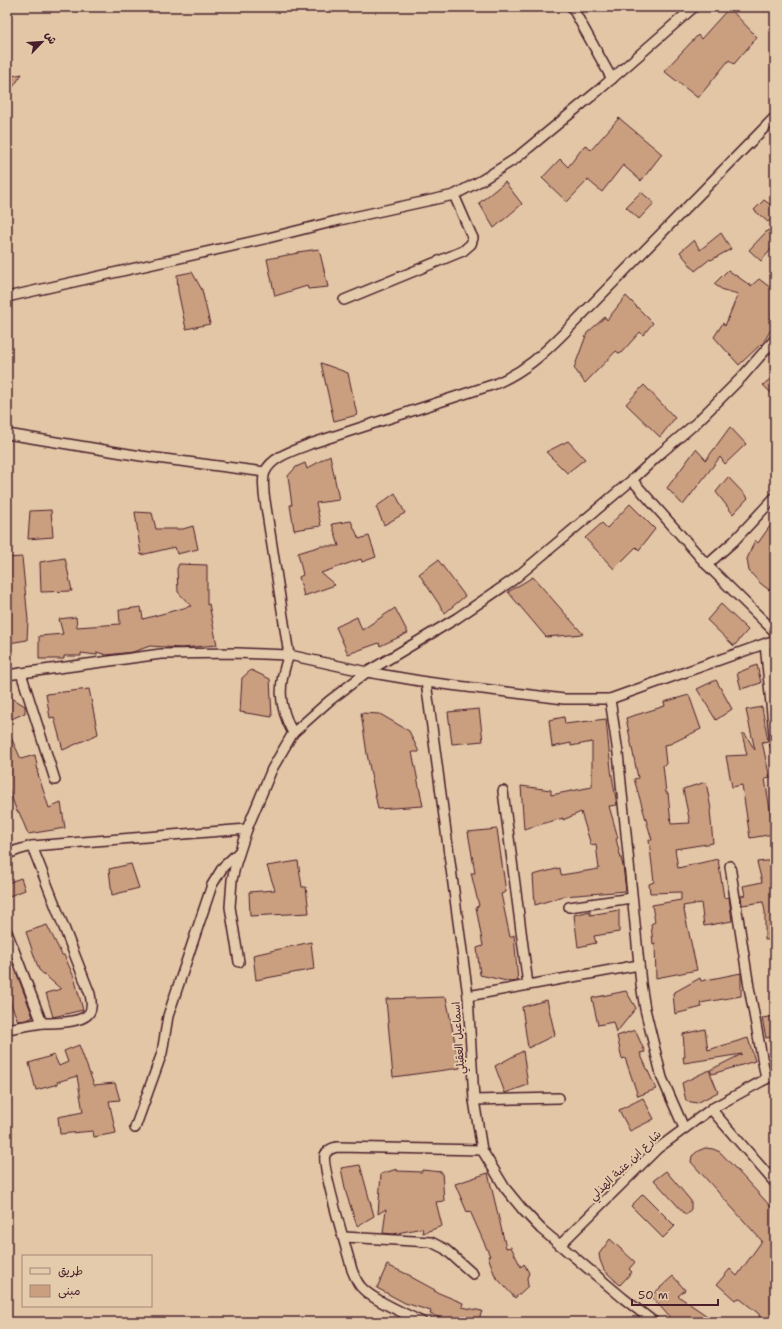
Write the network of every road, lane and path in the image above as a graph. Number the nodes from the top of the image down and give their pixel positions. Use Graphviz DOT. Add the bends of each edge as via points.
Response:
graph roads {
  1 [pos="572,7"];
  2 [pos="694,7"];
  3 [pos="612,79"];
  4 [pos="775,117"];
  5 [pos="454,195"];
  6 [pos="7,297"];
  7 [pos="344,300"];
  8 [pos="775,339"];
  9 [pos="7,434"];
  10 [pos="265,472"];
  11 [pos="632,480"];
  12 [pos="775,497"];
  13 [pos="707,565"];
  14 [pos="775,632"];
  15 [pos="775,640"];
  16 [pos="764,644"];
  17 [pos="289,655"];
  18 [pos="367,672"];
  19 [pos="21,673"];
  20 [pos="7,675"];
  21 [pos="426,682"];
  22 [pos="610,699"];
  23 [pos="293,733"];
  24 [pos="775,744"];
  25 [pos="55,780"];
  26 [pos="503,790"];
  27 [pos="247,829"];
  28 [pos="32,846"];
  29 [pos="239,852"];
  30 [pos="7,854"];
  31 [pos="730,866"];
  32 [pos="632,898"];
  33 [pos="569,907"];
  34 [pos="7,932"];
  35 [pos="239,962"];
  36 [pos="639,965"];
  37 [pos="528,985"];
  38 [pos="468,996"];
  39 [pos="42,1023"];
  40 [pos="7,1029"];
  41 [pos="775,1074"];
  42 [pos="766,1079"];
  43 [pos="559,1098"];
  44 [pos="474,1100"];
  45 [pos="711,1109"];
  46 [pos="135,1128"];
  47 [pos="684,1128"];
  48 [pos="482,1150"];
  49 [pos="775,1183"];
  50 [pos="344,1238"];
  51 [pos="560,1245"];
  52 [pos="473,1274"];
  53 [pos="422,1322"];
  54 [pos="654,1322"];
  1 -- 3 [label="street"];
  2 -- 3 [label="street"];
  3 -- 5 [label="street" via="515,159"];
  4 -- 10 [label="street" via="565,332 527,367 495,384 303,447 282,456"];
  5 -- 6 [label="street"];
  5 -- 7 [label="street" via="473,238 469,247"];
  8 -- 11 [label="street" via="696,423"];
  9 -- 10 [label="street" via="141,456"];
  10 -- 17 [label="street" via="263,482 266,505"];
  11 -- 13 [label="street"];
  11 -- 18 [label="street" via="513,580 457,618"];
  12 -- 13 [label="street" via="734,541"];
  13 -- 14 [label="street"];
  15 -- 16 [label="street"];
  16 -- 22 [label="street"];
  16 -- 24 [label="street"];
  17 -- 18 [label="street"];
  17 -- 19 [label="street" via="161,654"];
  17 -- 23 [label="street" via="283,672 281,699 285,717"];
  18 -- 21 [label="street"];
  18 -- 23 [label="street"];
  19 -- 20 [label="street"];
  19 -- 25 [label="street"];
  21 -- 22 [label="street" via="564,699"];
  21 -- 38 [label="street, اسماعيل العقيلي"];
  22 -- 32 [label="street" via="618,753"];
  23 -- 27 [label="street" via="272,769"];
  26 -- 37 [label="street"];
  27 -- 28 [label="street"];
  27 -- 29 [label="street"];
  28 -- 30 [label="street"];
  28 -- 39 [label="street" via="91,1001 89,1013 84,1017"];
  29 -- 35 [label="street" via="232,880 230,907"];
  29 -- 46 [label="street" via="223,867 212,885 170,1011 161,1058"];
  31 -- 42 [label="street"];
  32 -- 33 [label="street"];
  32 -- 36 [label="street"];
  34 -- 39 [label="street"];
  36 -- 37 [label="street"];
  36 -- 47 [label="street" via="645,1010 662,1078"];
  37 -- 38 [label="street"];
  38 -- 44 [label="street, اسماعيل العقيلي"];
  39 -- 40 [label="street"];
  41 -- 42 [label="street, شارع ابن عتبة الهذلي"];
  42 -- 45 [label="street, شارع ابن عتبة الهذلي"];
  43 -- 44 [label="street"];
  44 -- 48 [label="street, اسماعيل العقيلي"];
  45 -- 47 [label="street, شارع ابن عتبة الهذلي"];
  45 -- 49 [label="street"];
  47 -- 51 [label="street, شارع ابن عتبة الهذلي" via="657,1149"];
  48 -- 50 [label="street" via="337,1147 329,1150 325,1155 324,1164"];
  48 -- 51 [label="street, اسماعيل العقيلي" via="513,1199"];
  50 -- 52 [label="street" via="431,1242 445,1249"];
  50 -- 53 [label="street" via="352,1270 362,1288"];
  51 -- 54 [label="street, اسماعيل العقيلي"];
}
